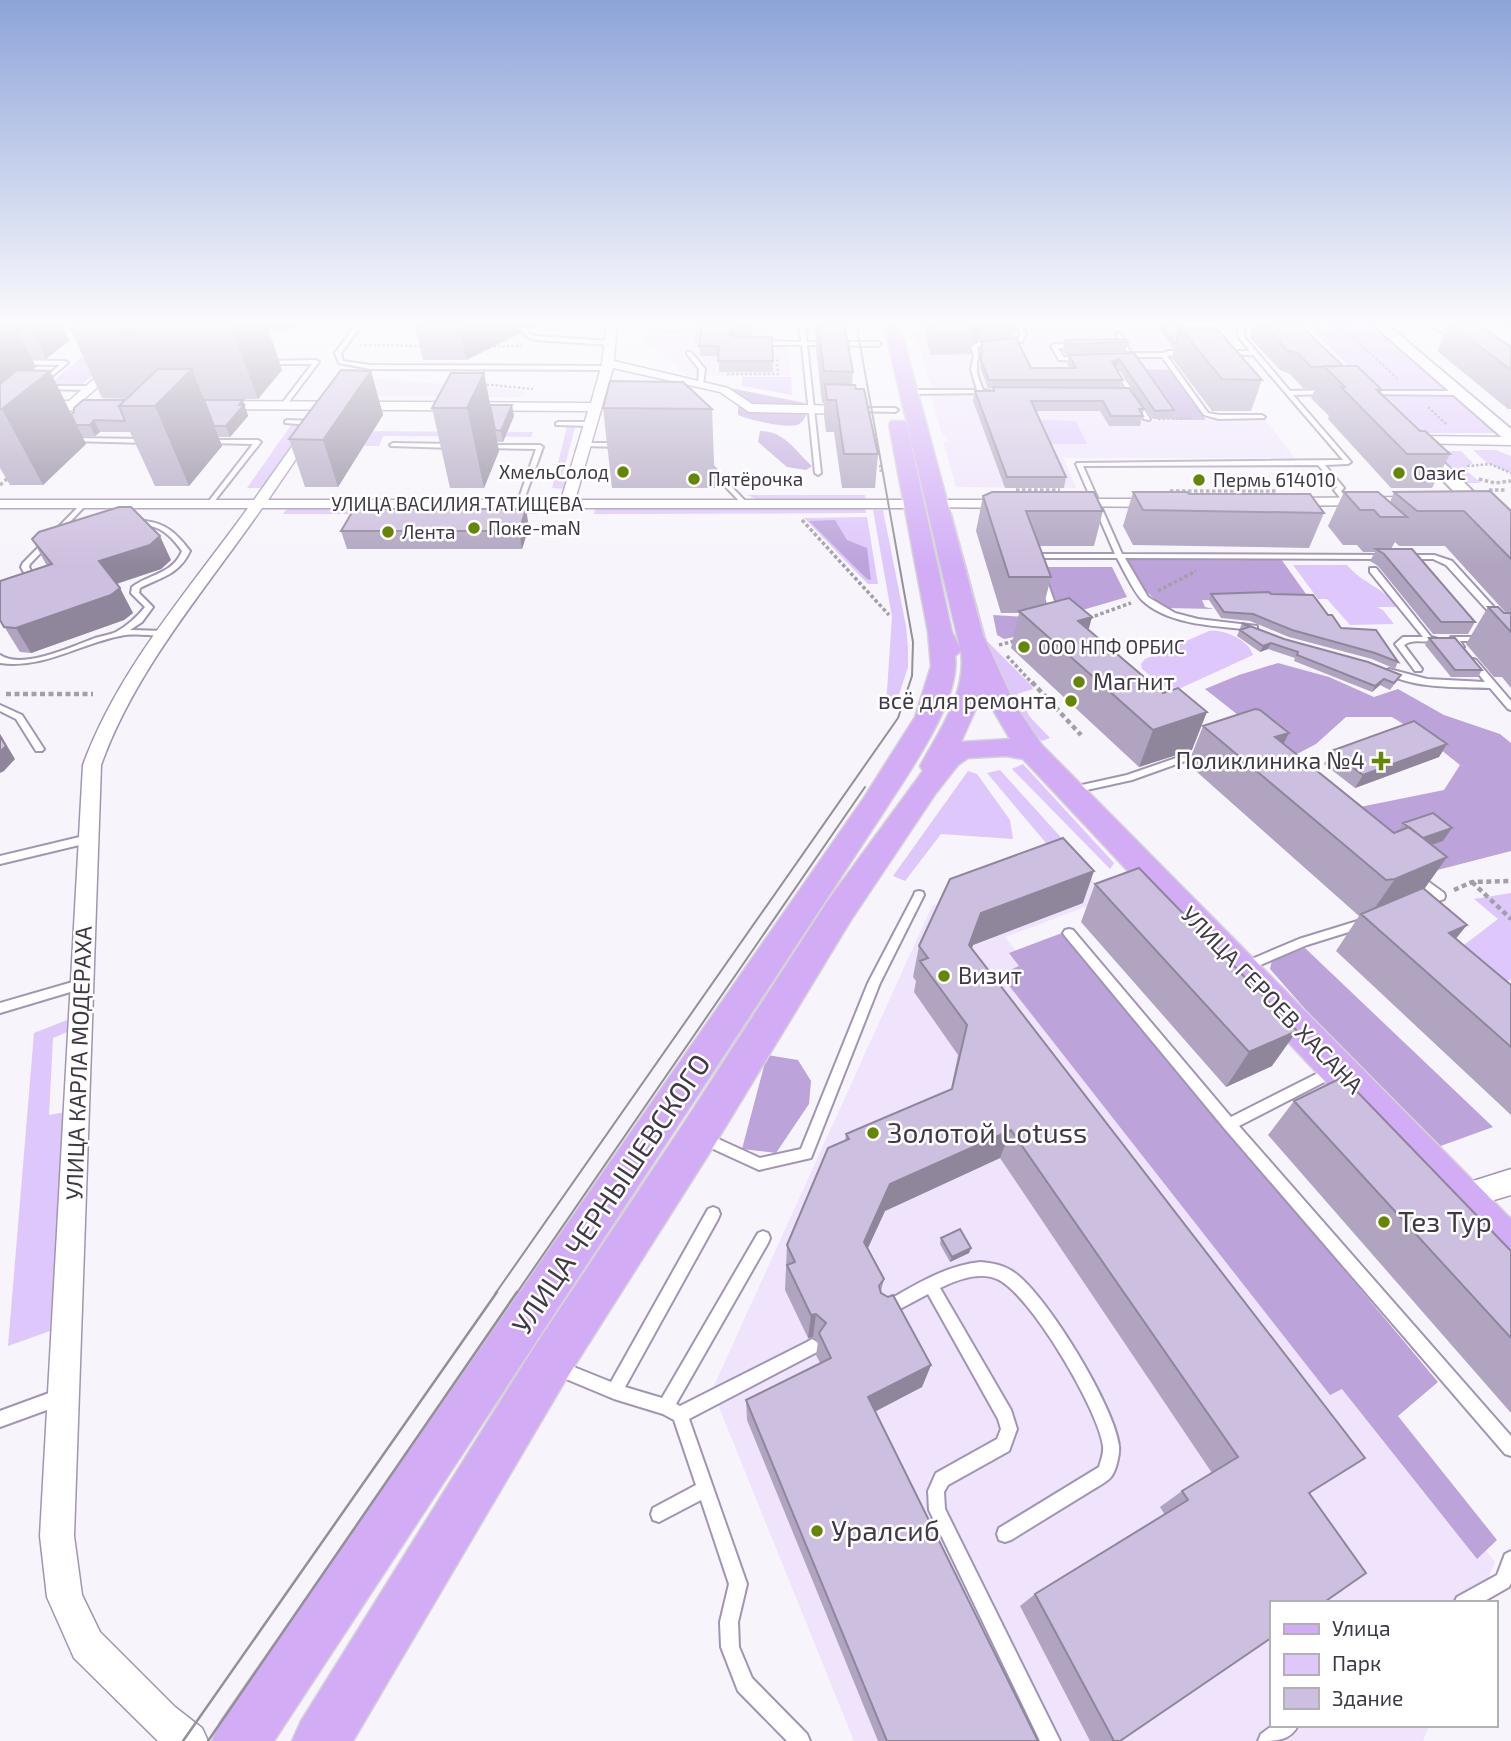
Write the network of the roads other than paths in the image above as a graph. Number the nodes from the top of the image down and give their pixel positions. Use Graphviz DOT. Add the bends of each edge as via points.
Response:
graph roads {
  1 [pos="285,403"];
  2 [pos="596,403"];
  3 [pos="742,403"];
  4 [pos="811,403"];
  5 [pos="893,403"];
  6 [pos="913,403"];
  7 [pos="1137,403"];
  8 [pos="1198,403"];
  9 [pos="1297,403"];
  10 [pos="1373,403"];
  11 [pos="1471,403"];
  12 [pos="0,404"];
  13 [pos="73,404"];
  14 [pos="118,405"];
  15 [pos="201,405"];
  16 [pos="283,406"];
  17 [pos="327,406"];
  18 [pos="595,407"];
  19 [pos="1254,407"];
  20 [pos="812,410"];
  21 [pos="856,410"];
  22 [pos="895,410"];
  23 [pos="1383,412"];
  24 [pos="1147,419"];
  25 [pos="53,421"];
  26 [pos="287,422"];
  27 [pos="321,423"];
  28 [pos="558,424"];
  29 [pos="590,424"];
  30 [pos="1407,436"];
  31 [pos="1511,439"];
  32 [pos="68,440"];
  33 [pos="150,441"];
  34 [pos="204,441"];
  35 [pos="584,445"];
  36 [pos="632,445"];
  37 [pos="393,446"];
  38 [pos="460,446"];
  39 [pos="473,446"];
  40 [pos="694,452"];
  41 [pos="1320,463"];
  42 [pos="818,473"];
  43 [pos="1279,496"];
  44 [pos="1093,497"];
  45 [pos="1439,501"];
  46 [pos="211,502"];
  47 [pos="1178,502"];
  48 [pos="259,503"];
  49 [pos="520,503"];
  50 [pos="1027,503"];
  51 [pos="1054,503"];
  52 [pos="0,504"];
  53 [pos="85,504"];
  54 [pos="567,504"];
  55 [pos="914,504"];
  56 [pos="938,504"];
  57 [pos="746,505"];
  58 [pos="1349,506"];
  59 [pos="125,525"];
  60 [pos="58,531"];
  61 [pos="1511,539"];
  62 [pos="64,541"];
  63 [pos="1394,549"];
  64 [pos="1120,557"];
  65 [pos="1403,557"];
  66 [pos="1373,570"];
  67 [pos="21,591"];
  68 [pos="1062,627"];
  69 [pos="1264,631"];
  70 [pos="1511,631"];
  71 [pos="166,632"];
  72 [pos="120,633"];
  73 [pos="968,635"];
  74 [pos="1429,639"];
  75 [pos="1454,639"];
  76 [pos="1488,639"];
  77 [pos="1500,639"];
  78 [pos="1511,639"];
  79 [pos="0,659"];
  80 [pos="1380,669"];
  81 [pos="1418,669"];
  82 [pos="1493,685"];
  83 [pos="970,693"];
  84 [pos="1511,707"];
  85 [pos="0,708"];
  86 [pos="39,750"];
  87 [pos="1032,751"];
  88 [pos="1182,759"];
  89 [pos="926,786"];
  90 [pos="1073,790"];
  91 [pos="88,839"];
  92 [pos="0,860"];
  93 [pos="1409,871"];
  94 [pos="919,895"];
  95 [pos="1416,907"];
  96 [pos="1366,922"];
  97 [pos="1069,933"];
  98 [pos="1241,968"];
  99 [pos="83,984"];
  100 [pos="0,1008"];
  101 [pos="1338,1069"];
  102 [pos="1229,1124"];
  103 [pos="698,1136"];
  104 [pos="1511,1182"];
  105 [pos="1461,1197"];
  106 [pos="713,1214"];
  107 [pos="763,1238"];
  108 [pos="1511,1250"];
  109 [pos="931,1286"];
  110 [pos="883,1311"];
  111 [pos="813,1348"];
  112 [pos="549,1365"];
  113 [pos="614,1391"];
  114 [pos="65,1395"];
  115 [pos="673,1411"];
  116 [pos="0,1419"];
  117 [pos="1511,1448"];
  118 [pos="705,1489"];
  119 [pos="659,1514"];
  120 [pos="1006,1534"];
  121 [pos="1511,1560"];
  122 [pos="1467,1601"];
  123 [pos="1286,1727"];
  124 [pos="189,1741"];
  125 [pos="241,1741"];
  126 [pos="321,1741"];
  127 [pos="800,1741"];
  128 [pos="1050,1741"];
  129 [pos="1268,1741"];
  1 -- 16 [label="lane"];
  2 -- 18 [label="street"];
  3 -- 20 [label="street" via="749,408"];
  4 -- 20 [label="lane"];
  5 -- 22 [label="main road, УЛИЦА ГЕРОЕВ ХАСАНА"];
  6 -- 56 [label="main road, УЛИЦА ГЕРОЕВ ХАСАНА"];
  7 -- 24 [label="lane"];
  8 -- 19 [label="lane" via="1210,416 1262,417"];
  9 -- 41 [label="lane" via="1348,462"];
  10 -- 23 [label="street"];
  11 -- 31 [label="street"];
  12 -- 13 [label="street"];
  13 -- 14 [label="street"];
  13 -- 25 [label="street"];
  15 -- 16 [label="street"];
  16 -- 17 [label="street"];
  17 -- 18 [label="street"];
  17 -- 27 [label="street, УЛИЦА КАРЛА МОДЕРАХА"];
  18 -- 29 [label="street"];
  20 -- 21 [label="street"];
  20 -- 42 [label="lane"];
  21 -- 22 [label="lane"];
  22 -- 55 [label="main road, УЛИЦА ГЕРОЕВ ХАСАНА"];
  26 -- 27 [label="lane"];
  27 -- 48 [label="street, УЛИЦА КАРЛА МОДЕРАХА"];
  28 -- 29 [label="lane"];
  29 -- 35 [label="street"];
  30 -- 31 [label="street"];
  30 -- 61 [label="street" via="1464,501"];
  32 -- 33 [label="lane"];
  34 -- 46 [label="lane" via="258,442"];
  35 -- 36 [label="lane"];
  35 -- 54 [label="street"];
  37 -- 38 [label="lane"];
  39 -- 49 [label="lane" via="540,447"];
  40 -- 57 [label="lane"];
  41 -- 44 [label="lane" via="1079,464"];
  41 -- 58 [label="lane"];
  43 -- 58 [label="street"];
  44 -- 47 [label="street"];
  44 -- 51 [label="street"];
  44 -- 64 [label="lane"];
  45 -- 58 [label="street"];
  46 -- 48 [label="street, УЛИЦА ВАСИЛИЯ ТАТИЩЕВА"];
  46 -- 53 [label="street, УЛИЦА ВАСИЛИЯ ТАТИЩЕВА"];
  48 -- 49 [label="street, УЛИЦА ВАСИЛИЯ ТАТИЩЕВА"];
  48 -- 71 [label="street, УЛИЦА КАРЛА МОДЕРАХА"];
  49 -- 54 [label="street, УЛИЦА ВАСИЛИЯ ТАТИЩЕВА"];
  50 -- 56 [label="street"];
  52 -- 53 [label="street, УЛИЦА ВАСИЛИЯ ТАТИЩЕВА"];
  53 -- 60 [label="lane"];
  54 -- 57 [label="street, УЛИЦА ВАСИЛИЯ ТАТИЩЕВА"];
  55 -- 57 [label="street, УЛИЦА ВАСИЛИЯ ТАТИЩЕВА"];
  55 -- 73 [label="main road, УЛИЦА ГЕРОЕВ ХАСАНА"];
  56 -- 73 [label="main road, УЛИЦА ГЕРОЕВ ХАСАНА"];
  59 -- 72 [label="lane" via="157,524 170,530 187,551 176,569 136,587 135,593 149,607"];
  60 -- 62 [label="lane"];
  60 -- 67 [label="lane" via="27,563 32,583"];
  63 -- 65 [label="lane"];
  64 -- 65 [label="lane"];
  64 -- 68 [label="lane" via="1034,556"];
  64 -- 69 [label="lane" via="1145,599 1172,615"];
  65 -- 70 [label="lane" via="1434,557 1450,563"];
  66 -- 74 [label="lane"];
  71 -- 72 [label="lane"];
  71 -- 91 [label="street, УЛИЦА КАРЛА МОДЕРАХА" via="99,743 92,765"];
  72 -- 79 [label="lane" via="36,662"];
  73 -- 83 [label="main road, УЛИЦА ГЕРОЕВ ХАСАНА" via="976,668"];
  73 -- 87 [label="main road, УЛИЦА ГЕРОЕВ ХАСАНА" via="1002,705"];
  73 -- 125 [label="main road, УЛИЦА ЧЕРНЫШЕВСКОГО" via="944,666 924,726 873,806"];
  74 -- 75 [label="lane"];
  74 -- 81 [label="lane" via="1399,643"];
  75 -- 76 [label="lane"];
  75 -- 82 [label="lane"];
  77 -- 78 [label="lane"];
  80 -- 82 [label="lane" via="1438,683"];
  82 -- 84 [label="lane"];
  83 -- 87 [label="main road, УЛИЦА ГЕРОЕВ ХАСАНА" via="1004,735"];
  83 -- 89 [label="main road, УЛИЦА ЧЕРНЫШЕВСКОГО"];
  85 -- 86 [label="lane" via="19,717"];
  87 -- 89 [label="main road, УЛИЦА ЧЕРНЫШЕВСКОГО" via="1006,747 958,752"];
  87 -- 90 [label="main road, УЛИЦА ГЕРОЕВ ХАСАНА"];
  88 -- 90 [label="lane" via="1129,778"];
  89 -- 103 [label="main road, УЛИЦА ЧЕРНЫШЕВСКОГО" via="839,911"];
  90 -- 98 [label="main road, УЛИЦА ГЕРОЕВ ХАСАНА" via="1146,875"];
  91 -- 92 [label="lane"];
  91 -- 99 [label="street, УЛИЦА КАРЛА МОДЕРАХА"];
  93 -- 95 [label="lane" via="1440,897"];
  94 -- 103 [label="lane" via="874,983 806,1154 759,1164"];
  96 -- 98 [label="lane"];
  97 -- 102 [label="lane"];
  98 -- 101 [label="main road, УЛИЦА ГЕРОЕВ ХАСАНА"];
  99 -- 100 [label="lane"];
  99 -- 114 [label="street, УЛИЦА КАРЛА МОДЕРАХА"];
  101 -- 102 [label="lane"];
  101 -- 105 [label="main road, УЛИЦА ГЕРОЕВ ХАСАНА"];
  102 -- 117 [label="lane"];
  103 -- 112 [label="main road, УЛИЦА ЧЕРНЫШЕВСКОГО"];
  104 -- 105 [label="street"];
  105 -- 108 [label="main road, УЛИЦА ГЕРОЕВ ХАСАНА"];
  106 -- 113 [label="lane"];
  107 -- 115 [label="lane"];
  109 -- 110 [label="lane"];
  109 -- 120 [label="lane" via="974,1268 997,1271 1018,1285 1036,1305 1102,1413 1112,1447 1105,1472"];
  109 -- 128 [label="lane" via="1009,1429 1003,1445 942,1479 936,1491 937,1510"];
  111 -- 115 [label="lane"];
  112 -- 113 [label="lane"];
  112 -- 126 [label="main road, УЛИЦА ЧЕРНЫШЕВСКОГО"];
  113 -- 115 [label="lane"];
  114 -- 116 [label="lane"];
  114 -- 124 [label="street, УЛИЦА КАРЛА МОДЕРАХА" via="57,1536 65,1597 87,1645"];
  115 -- 118 [label="lane"];
  118 -- 119 [label="lane"];
  118 -- 127 [label="lane" via="738,1584 729,1622 730,1647 745,1685"];
  121 -- 122 [label="lane" via="1503,1581"];
  123 -- 129 [label="lane"];
}
